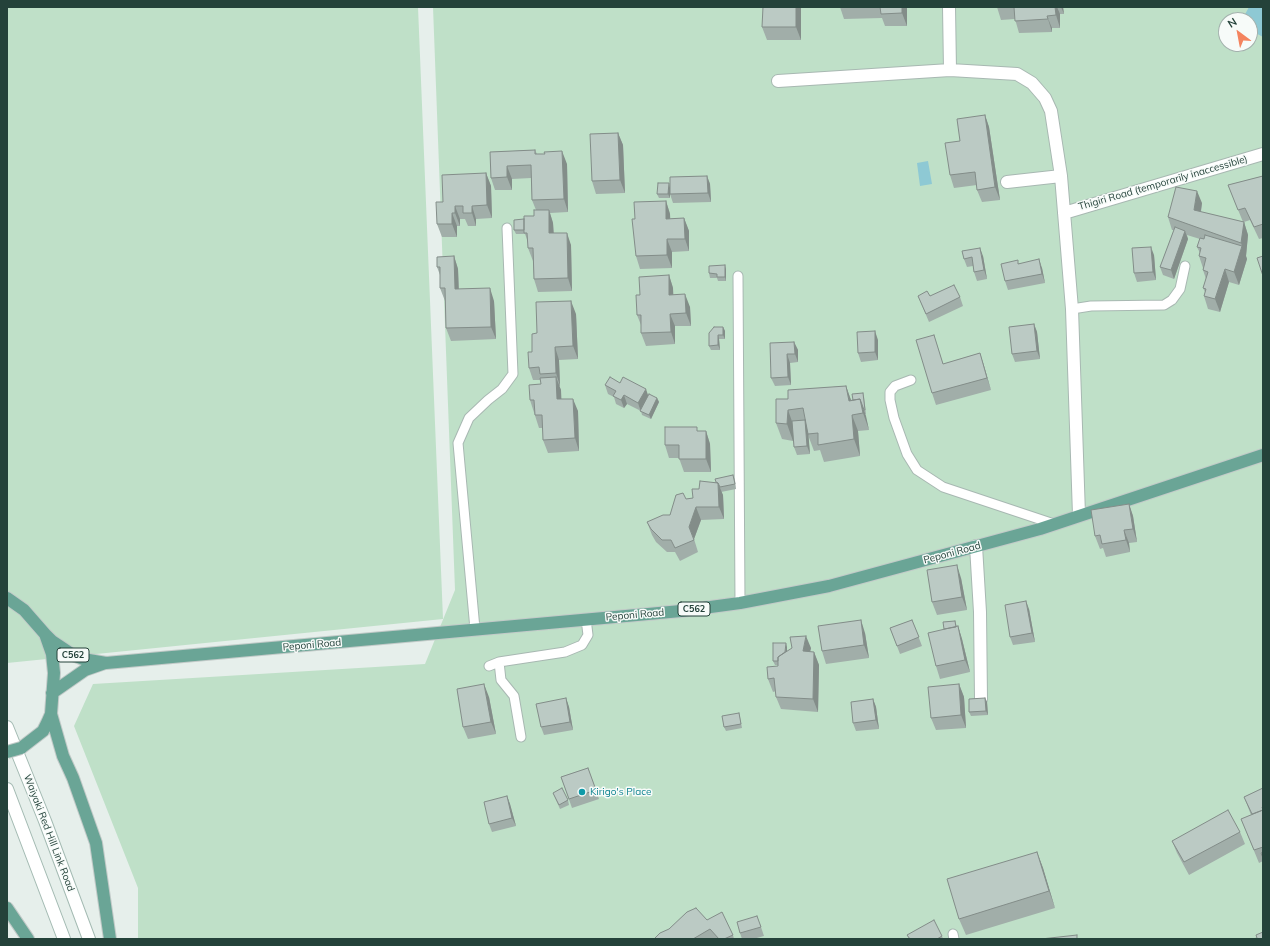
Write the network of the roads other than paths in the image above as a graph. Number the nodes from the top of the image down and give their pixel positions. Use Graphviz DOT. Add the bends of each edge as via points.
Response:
graph roads {
  1 [pos="949,7"];
  2 [pos="950,70"];
  3 [pos="778,81"];
  4 [pos="1263,154"];
  5 [pos="1061,176"];
  6 [pos="1007,182"];
  7 [pos="1064,213"];
  8 [pos="507,228"];
  9 [pos="1185,266"];
  10 [pos="738,276"];
  11 [pos="1072,309"];
  12 [pos="911,380"];
  13 [pos="1263,455"];
  14 [pos="1079,515"];
  15 [pos="1054,524"];
  16 [pos="976,546"];
  17 [pos="7,598"];
  18 [pos="740,603"];
  19 [pos="586,619"];
  20 [pos="475,628"];
  21 [pos="45,634"];
  22 [pos="499,662"];
  23 [pos="106,663"];
  24 [pos="489,666"];
  25 [pos="52,693"];
  26 [pos="981,699"];
  27 [pos="51,714"];
  28 [pos="7,727"];
  29 [pos="521,737"];
  30 [pos="7,752"];
  31 [pos="7,789"];
  32 [pos="7,908"];
  33 [pos="28,939"];
  34 [pos="64,939"];
  35 [pos="89,939"];
  36 [pos="110,939"];
  1 -- 2 [label="street"];
  2 -- 3 [label="street"];
  2 -- 5 [label="street" via="1017,74 1032,83 1046,98 1051,111"];
  4 -- 7 [label="street, Thigiri Road (temporarily inaccessible)"];
  5 -- 6 [label="street"];
  5 -- 7 [label="street"];
  7 -- 11 [label="street"];
  8 -- 20 [label="lane" via="513,374 502,389 470,418 458,443"];
  9 -- 11 [label="lane" via="1180,289 1172,300 1164,305 1091,306"];
  10 -- 18 [label="lane"];
  11 -- 14 [label="street"];
  12 -- 15 [label="lane" via="896,386 890,392 890,400 907,454 917,470 943,487"];
  13 -- 14 [label="main road, Peponi Road / C562"];
  14 -- 15 [label="main road, Peponi Road / C562"];
  15 -- 16 [label="main road, Peponi Road / C562"];
  16 -- 18 [label="main road, Peponi Road / C562" via="829,586"];
  16 -- 26 [label="street"];
  17 -- 21 [label="main road, Peponi Road" via="24,610"];
  18 -- 19 [label="main road, Peponi Road / C562"];
  19 -- 20 [label="main road, Peponi Road / C562"];
  19 -- 22 [label="lane" via="588,635 582,645 565,652"];
  20 -- 23 [label="main road, Peponi Road / C562"];
  21 -- 23 [label="main road, Peponi Road / C562" via="73,655"];
  21 -- 25 [label="main road" via="53,662"];
  22 -- 24 [label="lane"];
  22 -- 29 [label="lane" via="501,680 514,696"];
  23 -- 25 [label="main road, Peponi Road / C562" via="85,670"];
  25 -- 27 [label="main road"];
  27 -- 30 [label="main road, bridge" via="43,731 21,748"];
  27 -- 36 [label="main road" via="63,756 96,843"];
  28 -- 35 [label="street, Waiyaki Red Hill Link Road"];
  31 -- 34 [label="street"];
  32 -- 33 [label="main road"];
}
